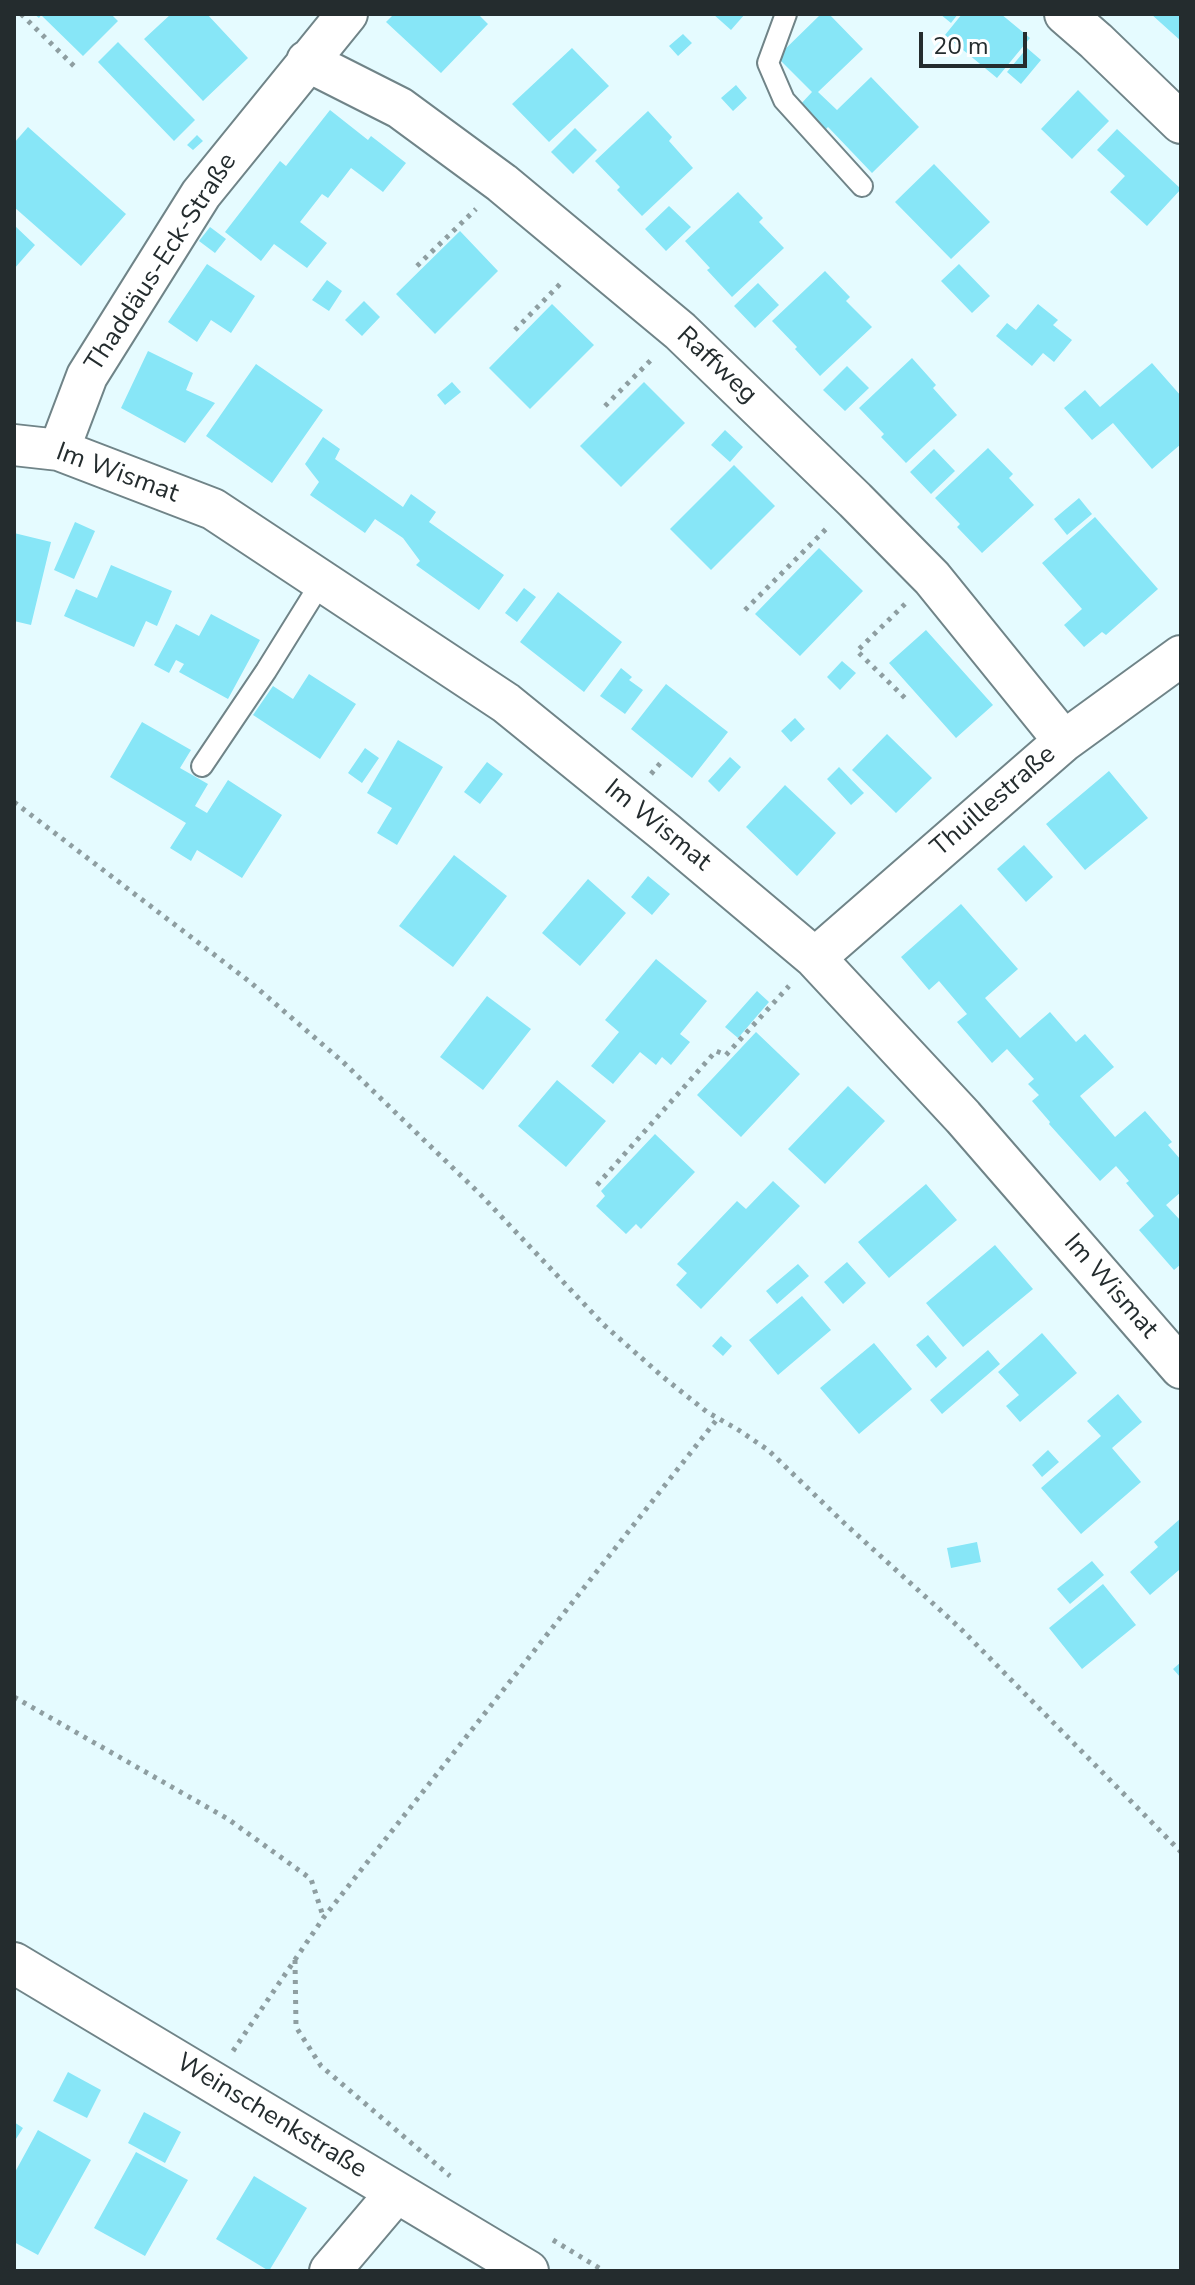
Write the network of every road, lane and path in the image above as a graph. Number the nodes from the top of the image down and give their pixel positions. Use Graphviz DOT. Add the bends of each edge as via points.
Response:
graph roads {
  1 [pos="21,14"];
  2 [pos="347,14"];
  3 [pos="786,14"];
  4 [pos="1065,14"];
  5 [pos="307,61"];
  6 [pos="78,70"];
  7 [pos="1181,123"];
  8 [pos="502,183"];
  9 [pos="862,186"];
  10 [pos="587,255"];
  11 [pos="417,266"];
  12 [pos="515,330"];
  13 [pos="680,331"];
  14 [pos="605,406"];
  15 [pos="14,445"];
  16 [pos="59,450"];
  17 [pos="855,500"];
  18 [pos="932,578"];
  19 [pos="322,581"];
  20 [pos="745,610"];
  21 [pos="1181,656"];
  22 [pos="907,700"];
  23 [pos="1064,741"];
  24 [pos="202,766"];
  25 [pos="14,802"];
  26 [pos="815,958"];
  27 [pos="597,1185"];
  28 [pos="1181,1368"];
  29 [pos="718,1418"];
  30 [pos="14,1697"];
  31 [pos="1181,1852"];
  32 [pos="324,1917"];
  33 [pos="295,1959"];
  34 [pos="14,1963"];
  35 [pos="213,2082"];
  36 [pos="459,2182"];
  37 [pos="396,2193"];
  38 [pos="551,2238"];
  39 [pos="330,2271"];
  40 [pos="528,2271"];
  41 [pos="604,2271"];
  1 -- 6 [label="path"];
  2 -- 5 [label="street, Thaddäus-Eck-Straße"];
  3 -- 9 [label="lane" via="768,63 784,100"];
  4 -- 7 [label="street"];
  5 -- 8 [label="street, Raffweg" via="400,108"];
  5 -- 16 [label="street, Thaddäus-Eck-Straße" via="201,194 87,376"];
  8 -- 10 [label="street, Raffweg"];
  8 -- 11 [label="path"];
  10 -- 12 [label="path"];
  10 -- 13 [label="street, Raffweg"];
  13 -- 14 [label="path"];
  13 -- 17 [label="street, Raffweg"];
  15 -- 16 [label="street, Im Wismat"];
  16 -- 19 [label="street, Im Wismat" via="213,509"];
  17 -- 18 [label="street, Raffweg"];
  17 -- 20 [label="path"];
  18 -- 22 [label="path" via="857,651"];
  18 -- 23 [label="street, Raffweg"];
  19 -- 24 [label="lane"];
  19 -- 26 [label="street, Im Wismat" via="506,703"];
  21 -- 23 [label="street, Thuillestraße"];
  23 -- 26 [label="street, Thuillestraße"];
  25 -- 29 [label="path" via="250,982 343,1062 480,1194 604,1325"];
  26 -- 27 [label="path" via="726,1055 716,1051"];
  26 -- 28 [label="street, Im Wismat" via="963,1117"];
  29 -- 31 [label="path" via="768,1450 960,1628"];
  29 -- 32 [label="path"];
  30 -- 32 [label="path" via="228,1819 311,1879"];
  32 -- 33 [label="path"];
  33 -- 35 [label="path"];
  33 -- 36 [label="path" via="296,2027 321,2066"];
  34 -- 35 [label="street, Weinschenkstraße"];
  35 -- 37 [label="street, Weinschenkstraße"];
  37 -- 39 [label="street"];
  37 -- 40 [label="street, Weinschenkstraße"];
  38 -- 41 [label="path"];
}
